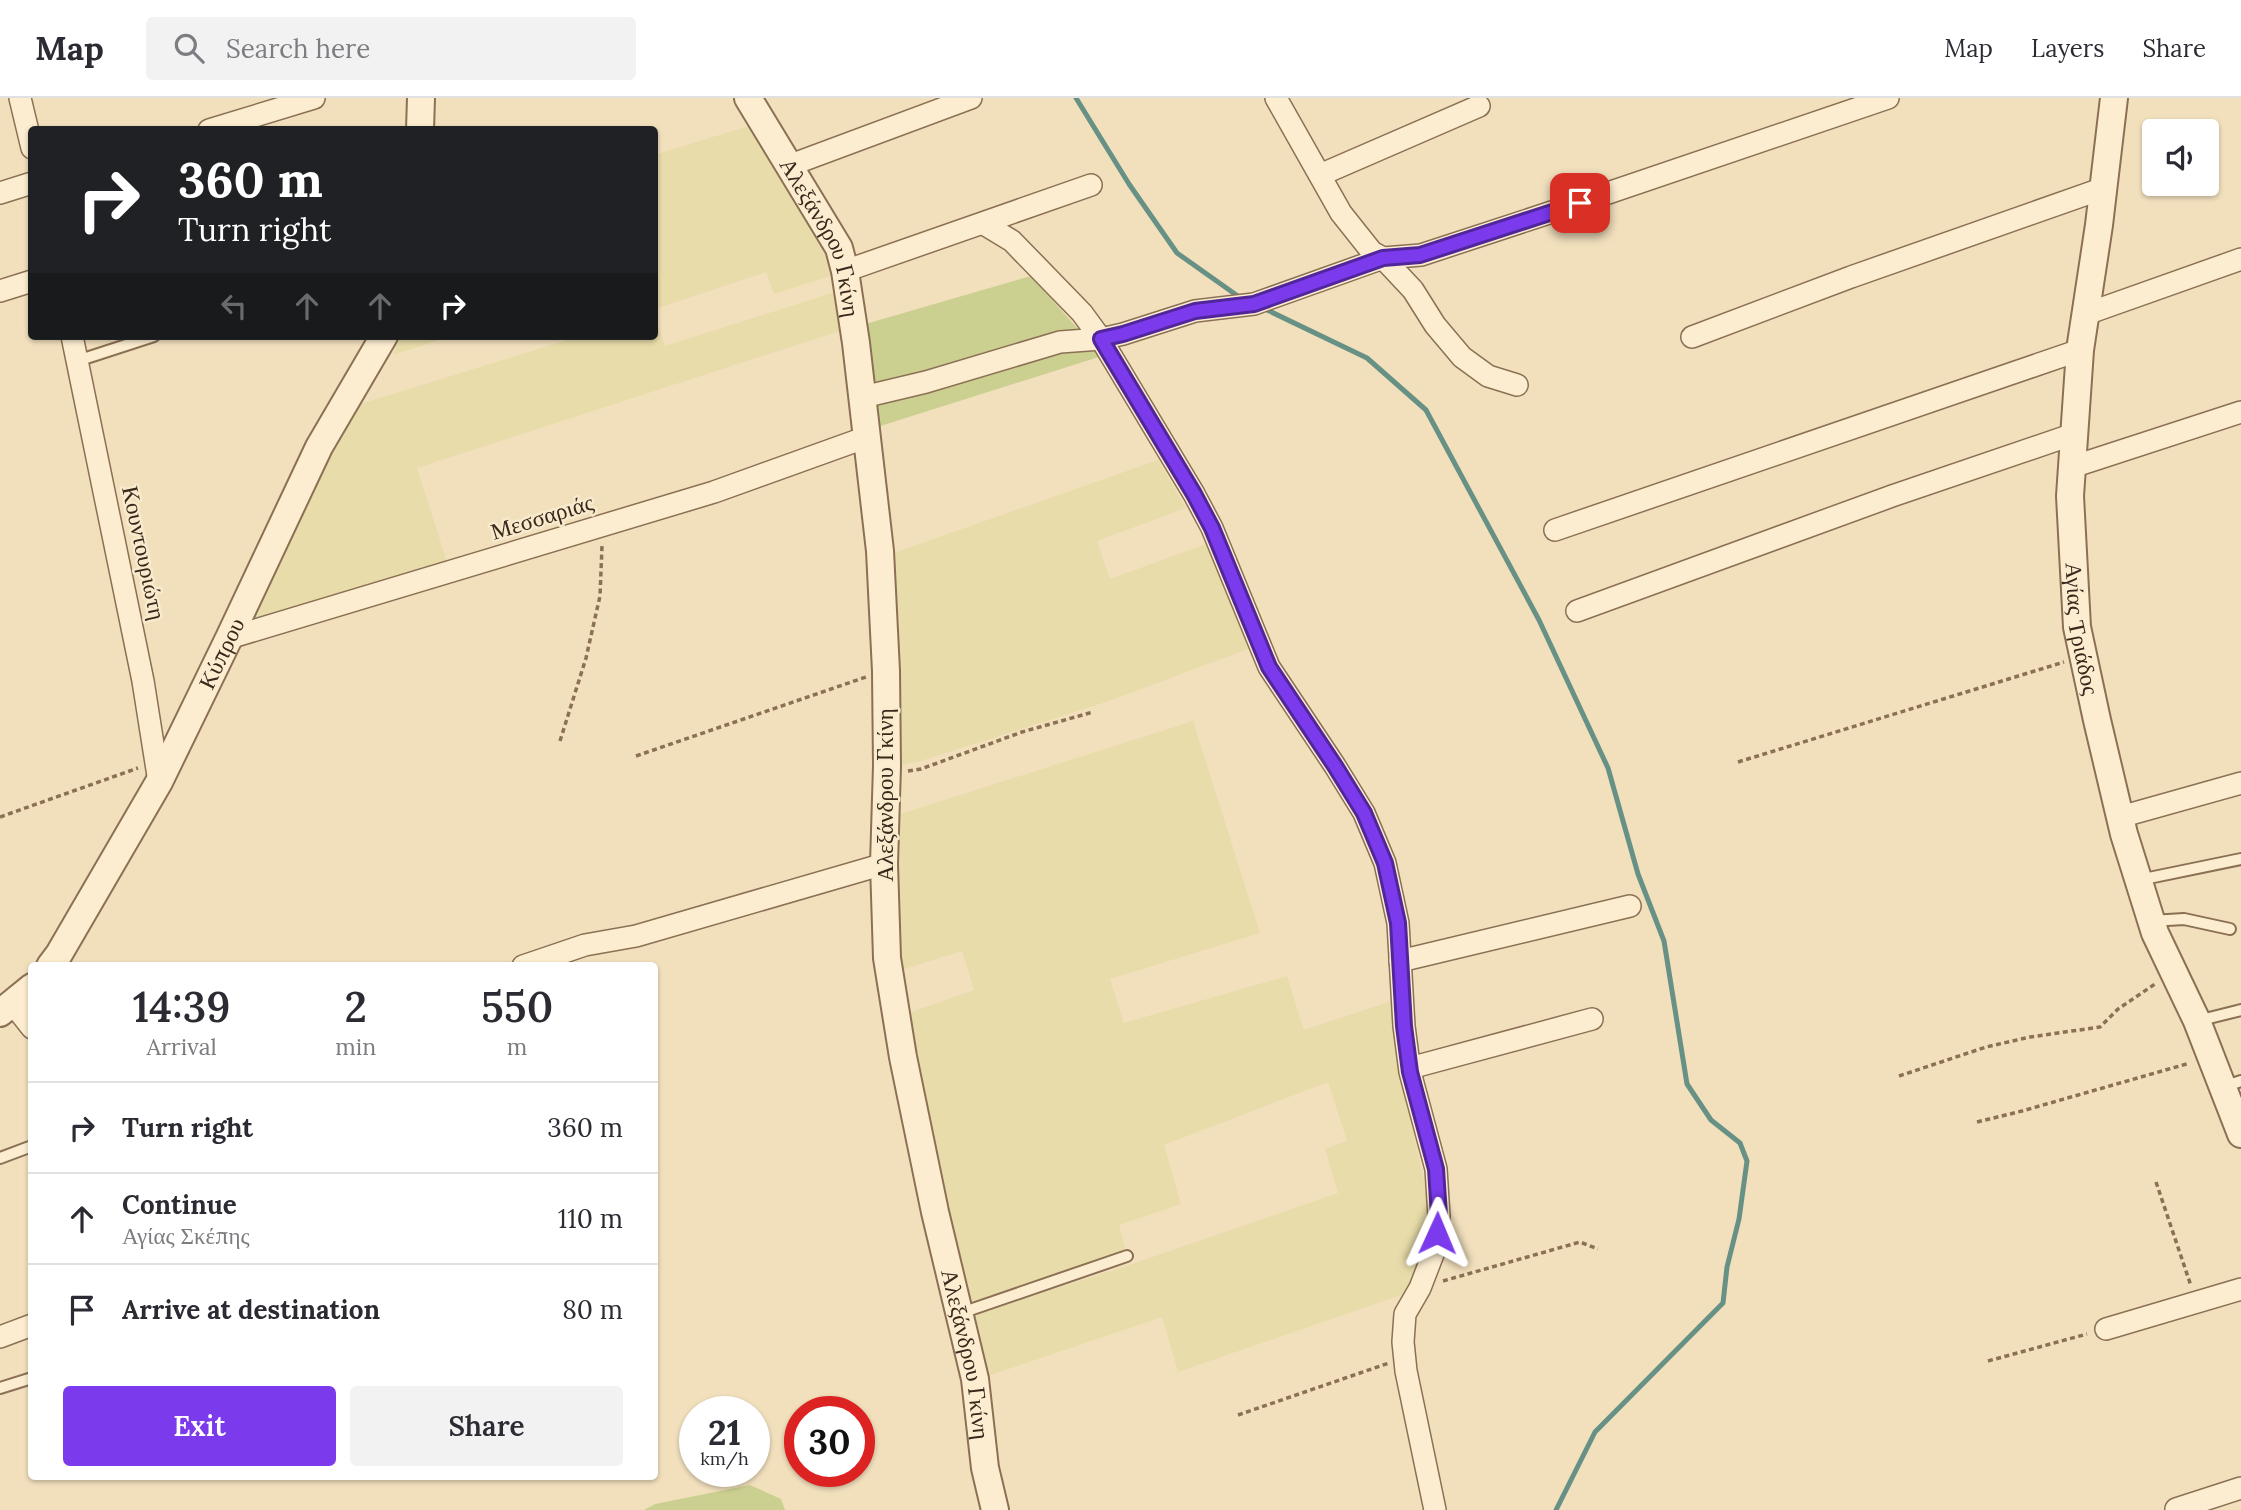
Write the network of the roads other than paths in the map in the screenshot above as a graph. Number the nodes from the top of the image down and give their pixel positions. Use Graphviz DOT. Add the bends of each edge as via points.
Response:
graph roads {
  1 [pos="20,98"];
  2 [pos="314,98"];
  3 [pos="421,98"];
  4 [pos="748,98"];
  5 [pos="971,98"];
  6 [pos="1276,98"];
  7 [pos="1888,98"];
  8 [pos="2114,98"];
  9 [pos="1479,106"];
  10 [pos="222,126"];
  11 [pos="420,126"];
  12 [pos="28,131"];
  13 [pos="788,166"];
  14 [pos="1320,175"];
  15 [pos="28,184"];
  16 [pos="1091,185"];
  17 [pos="2104,188"];
  18 [pos="0,193"];
  19 [pos="984,224"];
  20 [pos="1383,258"];
  21 [pos="2241,259"];
  22 [pos="845,271"];
  23 [pos="28,282"];
  24 [pos="0,291"];
  25 [pos="2086,314"];
  26 [pos="1692,337"];
  27 [pos="1101,339"];
  28 [pos="73,340"];
  29 [pos="141,340"];
  30 [pos="382,340"];
  31 [pos="2080,350"];
  32 [pos="77,360"];
  33 [pos="1517,385"];
  34 [pos="863,397"];
  35 [pos="2241,412"];
  36 [pos="2074,433"];
  37 [pos="867,437"];
  38 [pos="2072,467"];
  39 [pos="1555,530"];
  40 [pos="1577,611"];
  41 [pos="229,638"];
  42 [pos="158,772"];
  43 [pos="2241,783"];
  44 [pos="2120,817"];
  45 [pos="2241,859"];
  46 [pos="884,864"];
  47 [pos="2138,880"];
  48 [pos="1630,906"];
  49 [pos="2151,921"];
  50 [pos="2230,929"];
  51 [pos="1400,961"];
  52 [pos="53,962"];
  53 [pos="535,962"];
  54 [pos="15,1001"];
  55 [pos="2241,1010"];
  56 [pos="1592,1020"];
  57 [pos="2197,1021"];
  58 [pos="28,1022"];
  59 [pos="1410,1068"];
  60 [pos="2232,1084"];
  61 [pos="2241,1134"];
  62 [pos="28,1147"];
  63 [pos="0,1157"];
  64 [pos="1127,1256"];
  65 [pos="2241,1289"];
  66 [pos="959,1313"];
  67 [pos="28,1326"];
  68 [pos="2106,1329"];
  69 [pos="0,1337"];
  70 [pos="28,1379"];
  71 [pos="0,1388"];
  72 [pos="2241,1488"];
  73 [pos="2176,1509"];
  74 [pos="995,1510"];
  75 [pos="1435,1510"];
  1 -- 12 [label="street"];
  2 -- 10 [label="street"];
  3 -- 11 [label="street"];
  4 -- 13 [label="street, Αλεξάνδρου Γκίνη"];
  5 -- 13 [label="street"];
  6 -- 14 [label="street"];
  7 -- 20 [label="street" via="1433,251"];
  8 -- 17 [label="street, Αγίας Τριάδος"];
  9 -- 14 [label="street"];
  13 -- 22 [label="street, Αλεξάνδρου Γκίνη" via="839,248"];
  14 -- 20 [label="street" via="1347,222 1372,252"];
  15 -- 18 [label="street"];
  16 -- 19 [label="street"];
  17 -- 25 [label="street, Αγίας Τριάδος"];
  17 -- 26 [label="street"];
  19 -- 22 [label="street"];
  19 -- 27 [label="street" via="1012,241"];
  20 -- 27 [label="street" via="1254,304 1195,311"];
  20 -- 33 [label="street" via="1462,356 1488,376"];
  21 -- 25 [label="street"];
  22 -- 34 [label="street, Αλεξάνδρου Γκίνη"];
  23 -- 24 [label="street"];
  25 -- 31 [label="street, Αγίας Τριάδος"];
  27 -- 34 [label="street" via="1059,342"];
  27 -- 51 [label="street" via="1206,517 1269,667 1364,813 1385,863 1398,923"];
  28 -- 32 [label="street, Κουντουριώτη"];
  29 -- 32 [label="lane"];
  30 -- 41 [label="street, Κύπρου" via="318,447"];
  31 -- 36 [label="street, Αγίας Τριάδος"];
  31 -- 39 [label="street"];
  32 -- 42 [label="street, Κουντουριώτη"];
  34 -- 37 [label="street, Αλεξάνδρου Γκίνη"];
  35 -- 38 [label="street"];
  36 -- 38 [label="street, Αγίας Τριάδος"];
  36 -- 40 [label="street"];
  37 -- 41 [label="street, Μεσσαριάς" via="713,492"];
  37 -- 46 [label="street, Αλεξάνδρου Γκίνη" via="880,551 886,671"];
  38 -- 44 [label="street, Αγίας Τριάδος" via="2077,627"];
  41 -- 42 [label="street, Κύπρου"];
  42 -- 52 [label="street, Κύπρου"];
  43 -- 44 [label="street"];
  44 -- 47 [label="street, Αγίας Τριάδος"];
  45 -- 47 [label="lane"];
  46 -- 53 [label="street"];
  46 -- 66 [label="street, Αλεξάνδρου Γκίνη" via="887,958 899,1032"];
  47 -- 49 [label="street, Αγίας Τριάδος"];
  48 -- 51 [label="street"];
  49 -- 50 [label="lane" via="2184,919"];
  49 -- 57 [label="street, Αγίας Τριάδος"];
  51 -- 59 [label="street"];
  54 -- 58 [label="street"];
  55 -- 57 [label="lane"];
  56 -- 59 [label="street"];
  57 -- 60 [label="street, Αγίας Τριάδος" via="2208,1053"];
  59 -- 75 [label="street" via="1436,1169 1439,1216 1435,1249 1405,1314 1403,1342"];
  60 -- 61 [label="street, Αγίας Τριάδος"];
  62 -- 63 [label="lane"];
  64 -- 66 [label="lane"];
  65 -- 68 [label="street"];
  66 -- 74 [label="street, Αλεξάνδρου Γκίνη" via="975,1379 985,1468"];
  67 -- 69 [label="street"];
  70 -- 71 [label="lane"];
  72 -- 73 [label="street"];
}
